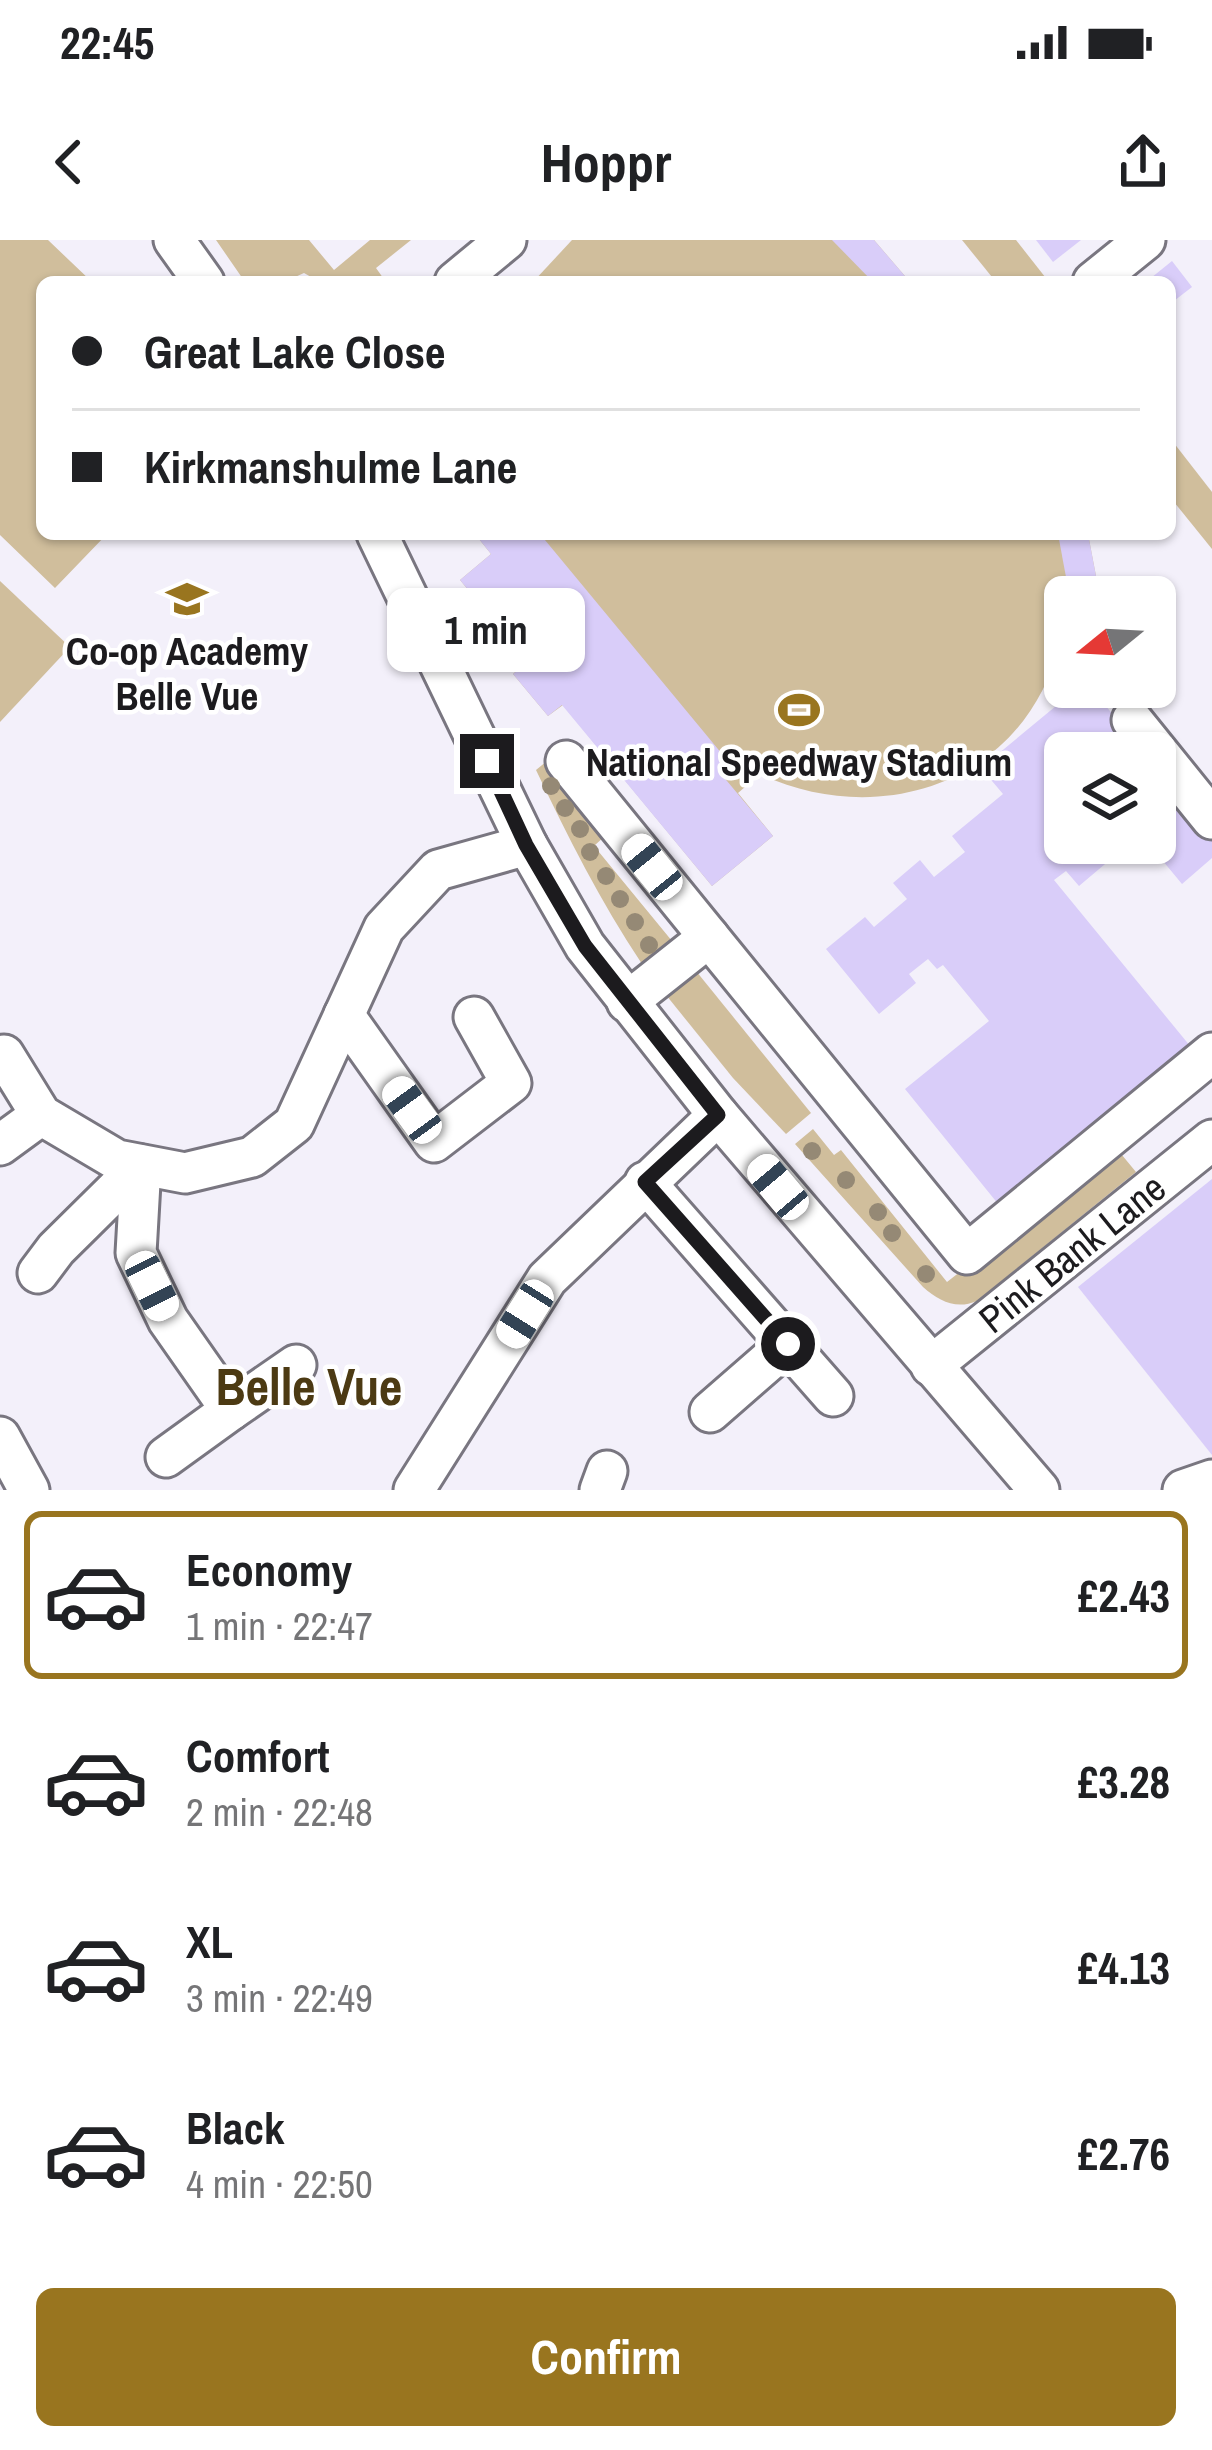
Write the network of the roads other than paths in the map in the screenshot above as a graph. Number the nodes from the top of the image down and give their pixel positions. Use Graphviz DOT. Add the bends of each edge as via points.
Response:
graph roads {
  1 [pos="174,240"];
  2 [pos="506,240"];
  3 [pos="1145,240"];
  4 [pos="200,276"];
  5 [pos="462,276"];
  6 [pos="1100,276"];
  7 [pos="379,540"];
  8 [pos="1132,720"];
  9 [pos="566,761"];
  10 [pos="1212,819"];
  11 [pos="526,845"];
  12 [pos="709,938"];
  13 [pos="627,1002"];
  14 [pos="344,1015"];
  15 [pos="474,1016"];
  16 [pos="1212,1053"];
  17 [pos="4,1054"];
  18 [pos="41,1115"];
  19 [pos="718,1115"];
  20 [pos="1118,1131"];
  21 [pos="1212,1140"];
  22 [pos="0,1145"];
  23 [pos="141,1165"];
  24 [pos="645,1182"];
  25 [pos="1160,1182"];
  26 [pos="38,1273"];
  27 [pos="788,1344"];
  28 [pos="296,1364"];
  29 [pos="931,1366"];
  30 [pos="833,1396"];
  31 [pos="231,1410"];
  32 [pos="710,1412"];
  33 [pos="0,1437"];
  34 [pos="166,1457"];
  35 [pos="1212,1480"];
  36 [pos="29,1490"];
  37 [pos="414,1490"];
  38 [pos="1039,1490"];
  39 [pos="1183,1490"];
  1 -- 4 [label="street"];
  2 -- 5 [label="street"];
  3 -- 6 [label="street"];
  7 -- 11 [label="street"];
  8 -- 10 [label="street"];
  9 -- 12 [label="street"];
  11 -- 13 [label="street"];
  11 -- 14 [label="street" via="438,870 384,928"];
  12 -- 13 [label="street"];
  12 -- 20 [label="street" via="967,1254"];
  13 -- 19 [label="street"];
  14 -- 15 [label="street" via="434,1142 511,1083"];
  14 -- 23 [label="street" via="294,1124 253,1157 185,1173"];
  16 -- 20 [label="street"];
  17 -- 18 [label="street"];
  18 -- 22 [label="street"];
  18 -- 23 [label="street" via="117,1160"];
  19 -- 24 [label="street"];
  19 -- 29 [label="street"];
  20 -- 25 [label="street"];
  21 -- 25 [label="street, Pink Bank Lane"];
  23 -- 26 [label="street"];
  23 -- 31 [label="street" via="136,1252 169,1320"];
  24 -- 27 [label="street"];
  24 -- 37 [label="street" via="547,1279"];
  25 -- 29 [label="street, Pink Bank Lane"];
  27 -- 30 [label="street"];
  27 -- 32 [label="street"];
  28 -- 31 [label="street"];
  29 -- 38 [label="street"];
  31 -- 34 [label="street"];
  33 -- 36 [label="street"];
  35 -- 39 [label="street"];
}
